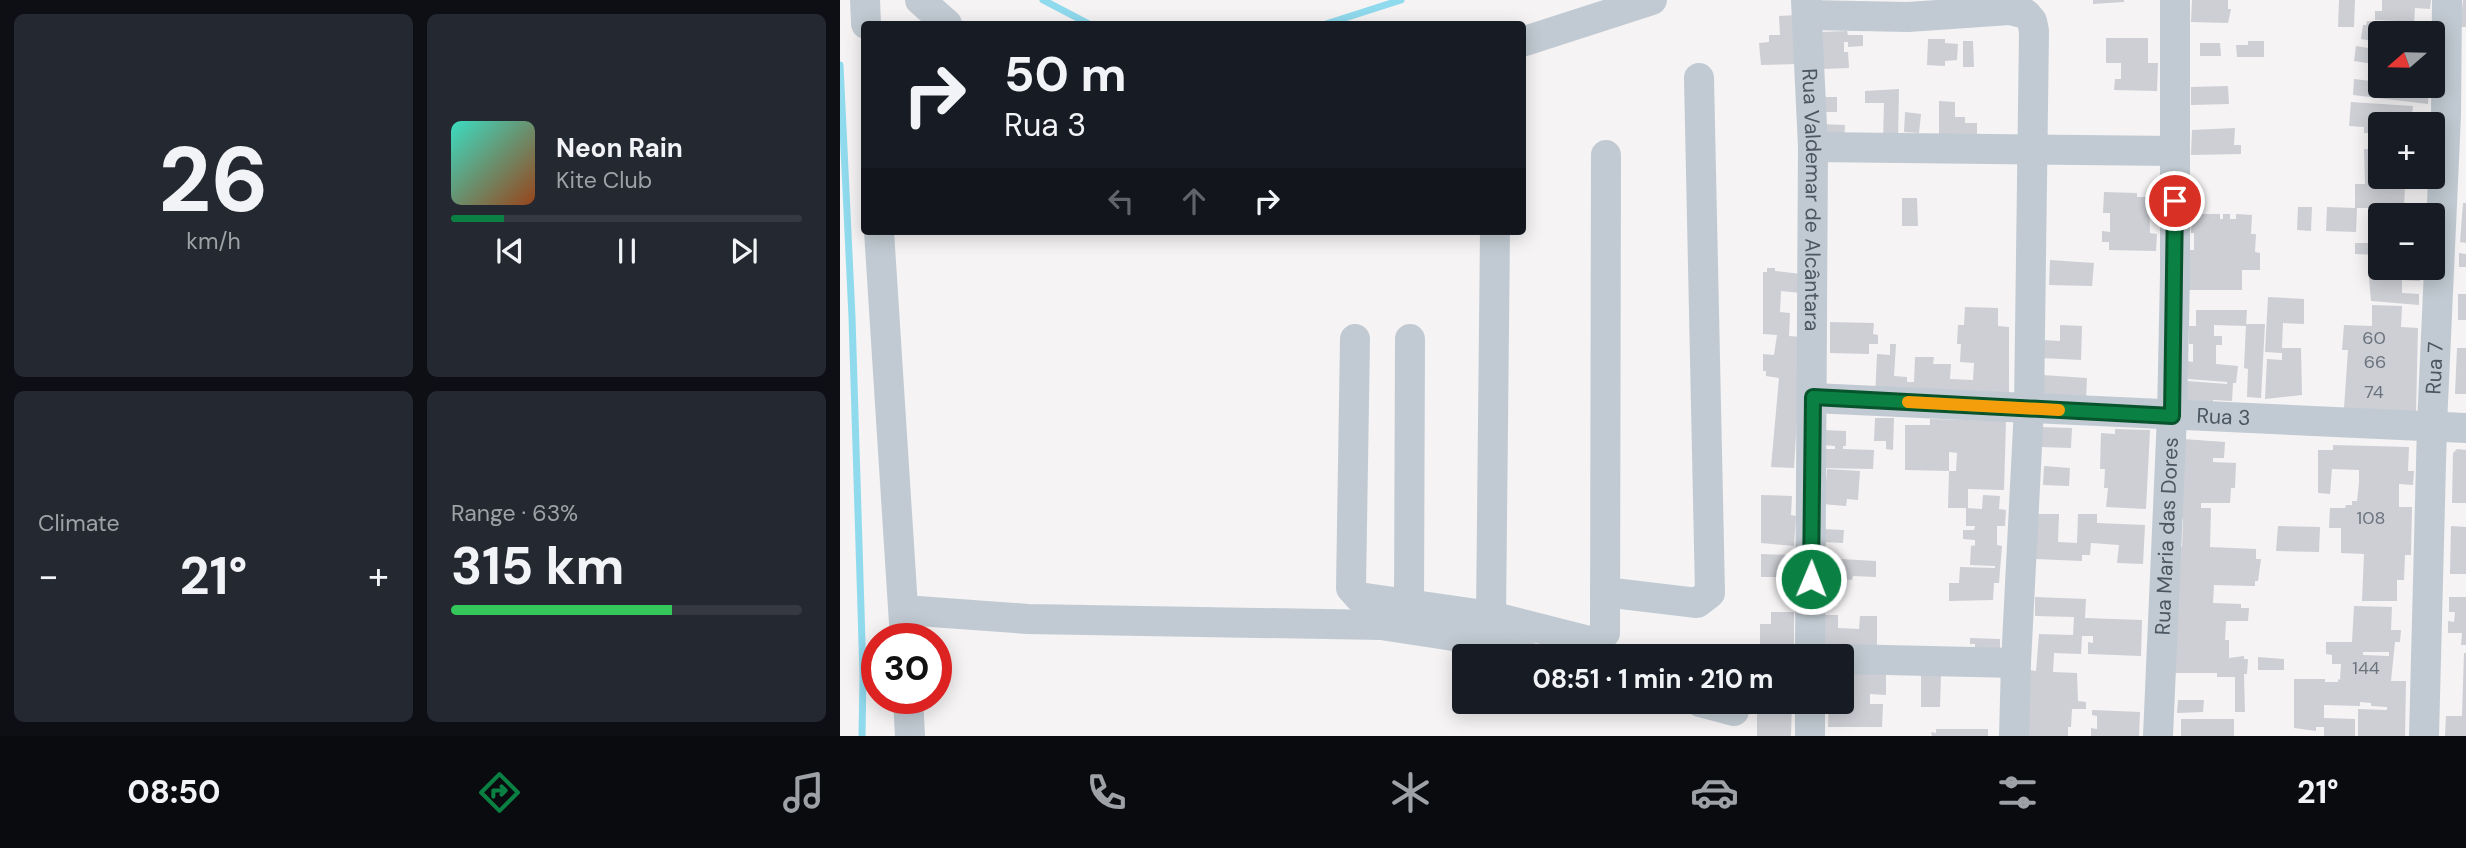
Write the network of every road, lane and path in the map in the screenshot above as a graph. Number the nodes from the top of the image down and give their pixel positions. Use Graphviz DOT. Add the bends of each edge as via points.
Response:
graph roads {
  1 [pos="865,0"];
  2 [pos="920,0"];
  3 [pos="1652,0"];
  4 [pos="2175,0"];
  5 [pos="2447,0"];
  6 [pos="1807,7"];
  7 [pos="866,21"];
  8 [pos="944,21"];
  9 [pos="1526,41"];
  10 [pos="1699,78"];
  11 [pos="1813,147"];
  12 [pos="2032,150"];
  13 [pos="2175,151"];
  14 [pos="1606,155"];
  15 [pos="879,235"];
  16 [pos="1495,235"];
  17 [pos="1355,339"];
  18 [pos="1410,340"];
  19 [pos="1813,397"];
  20 [pos="2029,408"];
  21 [pos="2172,416"];
  22 [pos="2432,425"];
  23 [pos="2466,428"];
  24 [pos="1605,592"];
  25 [pos="1409,604"];
  26 [pos="1492,616"];
  27 [pos="905,623"];
  28 [pos="930,623"];
  29 [pos="1483,644"];
  30 [pos="1810,644"];
  31 [pos="1854,659"];
  32 [pos="2015,663"];
  33 [pos="909,714"];
  34 [pos="1810,714"];
  35 [pos="910,736"];
  36 [pos="1810,736"];
  37 [pos="2014,736"];
  38 [pos="2158,736"];
  39 [pos="2424,736"];
  1 -- 7 [label="street"];
  2 -- 8 [label="street"];
  3 -- 9 [label="street"];
  4 -- 13 [label="street, Rua Maria das Dores"];
  5 -- 22 [label="street, Rua 7"];
  6 -- 11 [label="street, Rua Valdemar de Alcântara"];
  6 -- 12 [label="street" via="1908,18 2009,10 2026,15 2034,31"];
  10 -- 24 [label="street" via="1710,593 1697,603"];
  11 -- 12 [label="street"];
  11 -- 19 [label="street, Rua Valdemar de Alcântara"];
  12 -- 13 [label="street"];
  12 -- 20 [label="street"];
  13 -- 21 [label="street, Rua Maria das Dores"];
  14 -- 24 [label="street"];
  15 -- 27 [label="street"];
  16 -- 26 [label="street"];
  17 -- 25 [label="street" via="1351,588 1360,597"];
  18 -- 25 [label="street"];
  19 -- 20 [label="street, Rua 3"];
  19 -- 30 [label="street, Rua Valdemar de Alcântara"];
  20 -- 21 [label="street, Rua 3"];
  20 -- 32 [label="street"];
  21 -- 22 [label="street, Rua 3"];
  21 -- 38 [label="street, Rua Maria das Dores"];
  22 -- 23 [label="street, Rua 3"];
  22 -- 39 [label="street, Rua 7"];
  24 -- 26 [label="street" via="1605,633 1597,643"];
  25 -- 26 [label="street"];
  28 -- 29 [label="street" via="1028,619 1381,625"];
  31 -- 32 [label="street"];
  32 -- 37 [label="street"];
  33 -- 35 [label="street"];
  34 -- 36 [label="street"];
}
